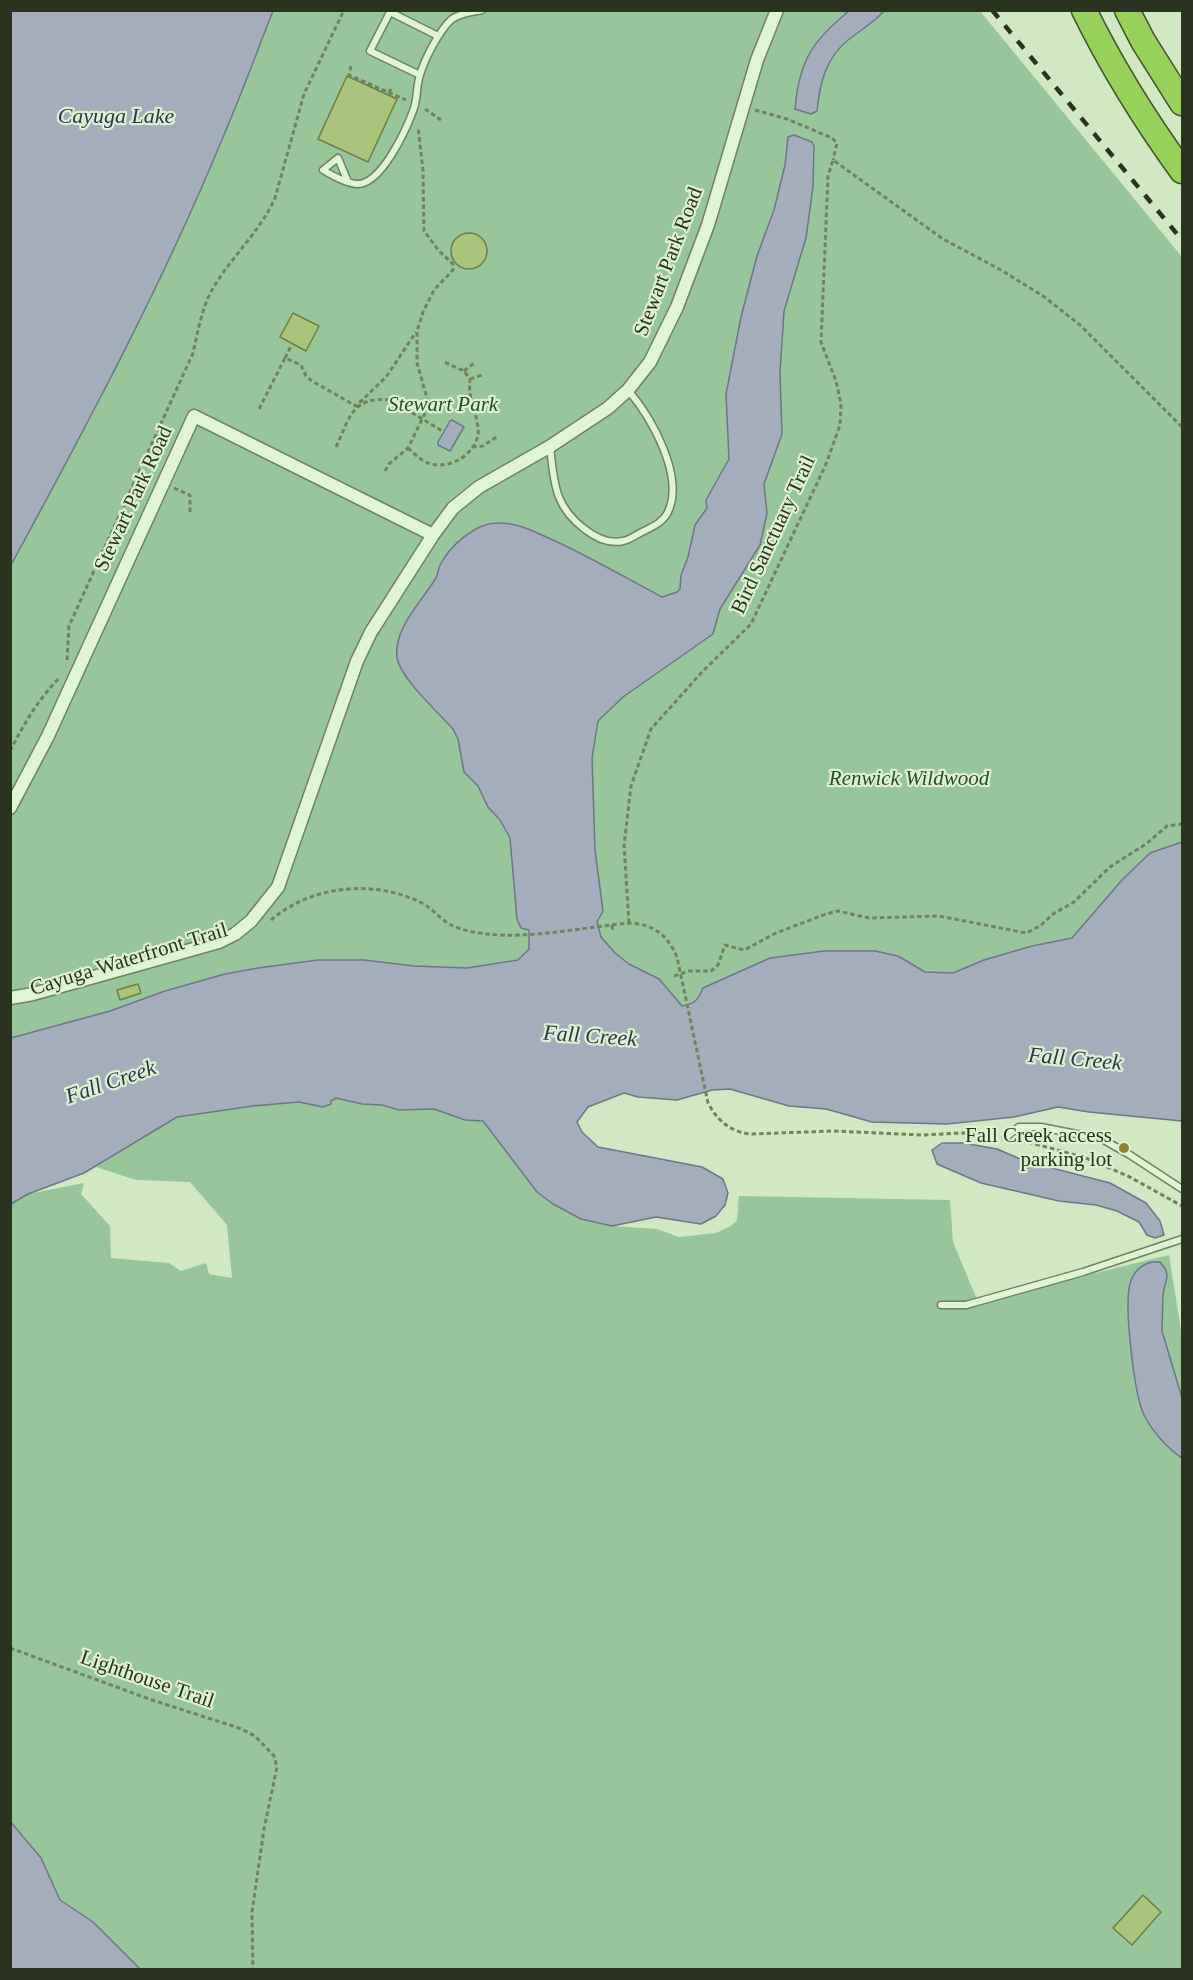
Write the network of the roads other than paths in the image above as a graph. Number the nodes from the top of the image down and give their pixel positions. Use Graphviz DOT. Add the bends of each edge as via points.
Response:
graph roads {
  1 [pos="482,10"];
  2 [pos="777,10"];
  3 [pos="1084,10"];
  4 [pos="1127,10"];
  5 [pos="438,36"];
  6 [pos="420,75"];
  7 [pos="1182,103"];
  8 [pos="1182,171"];
  9 [pos="348,182"];
  10 [pos="628,390"];
  11 [pos="549,447"];
  12 [pos="433,535"];
  13 [pos="10,808"];
  14 [pos="10,998"];
  15 [pos="1006,1137"];
  16 [pos="1182,1189"];
  17 [pos="1182,1239"];
  18 [pos="941,1305"];
  1 -- 5 [label="lane" via="459,15"];
  2 -- 10 [label="street, Stewart Park Road" via="757,60 708,225 677,307 650,362"];
  3 -- 8 [label="highway" via="1126,86"];
  4 -- 7 [label="highway"];
  5 -- 6 [label="lane"];
  5 -- 6 [label="lane" via="390,12 370,51"];
  6 -- 9 [label="lane" via="415,108 393,152 368,182"];
  10 -- 11 [label="street, Stewart Park Road"];
  10 -- 11 [label="lane" via="650,419 666,456 673,498 659,524 622,542 606,541 592,534 578,524 559,498"];
  11 -- 12 [label="street, Stewart Park Road" via="479,487 453,508"];
  12 -- 13 [label="street, Stewart Park Road" via="194,416 48,736"];
  12 -- 14 [label="street, Stewart Park Road" via="357,661 278,886 251,921 219,942"];
  15 -- 16 [label="lane" via="1019,1127 1041,1127 1102,1139"];
  17 -- 18 [label="lane" via="966,1305"];
}
